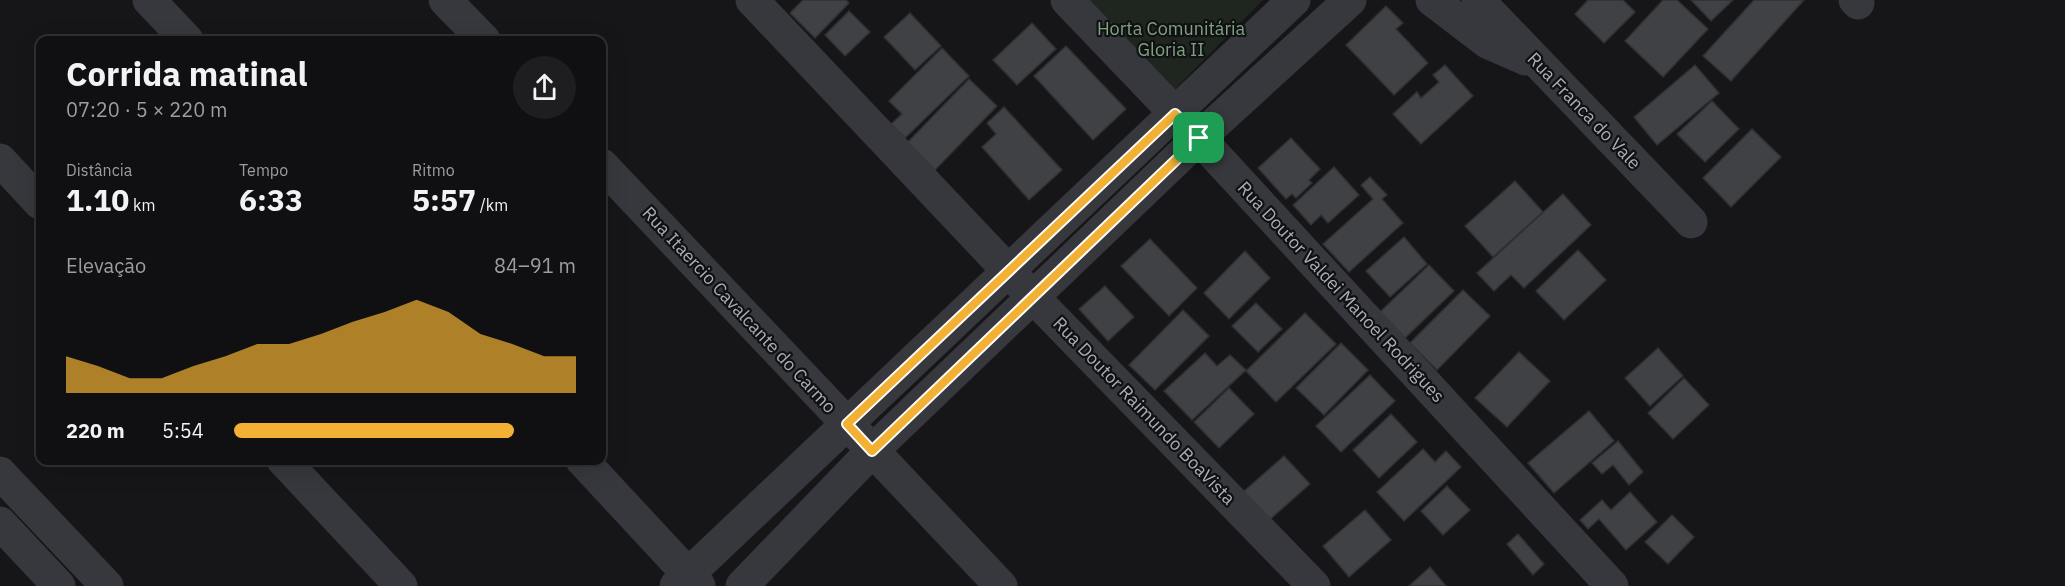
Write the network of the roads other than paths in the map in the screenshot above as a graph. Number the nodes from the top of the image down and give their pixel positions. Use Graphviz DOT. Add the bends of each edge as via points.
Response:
graph roads {
  1 [pos="149,0"];
  2 [pos="445,0"];
  3 [pos="752,0"];
  4 [pos="1067,0"];
  5 [pos="1294,0"];
  6 [pos="1350,0"];
  7 [pos="1432,0"];
  8 [pos="1478,0"];
  9 [pos="183,36"];
  10 [pos="480,36"];
  11 [pos="1541,66"];
  12 [pos="1175,114"];
  13 [pos="1199,138"];
  14 [pos="0,160"];
  15 [pos="606,169"];
  16 [pos="36,199"];
  17 [pos="1690,222"];
  18 [pos="1009,270"];
  19 [pos="1033,297"];
  20 [pos="847,424"];
  21 [pos="872,451"];
  22 [pos="288,465"];
  23 [pos="586,465"];
  24 [pos="0,473"];
  25 [pos="0,523"];
  26 [pos="688,582"];
  27 [pos="59,586"];
  28 [pos="107,586"];
  29 [pos="401,586"];
  30 [pos="741,586"];
  31 [pos="1001,586"];
  32 [pos="1314,586"];
  33 [pos="1612,586"];
  1 -- 9 [label="street"];
  2 -- 10 [label="street"];
  3 -- 18 [label="street, Rua Doutor Raimundo BoaVista"];
  4 -- 12 [label="street, Rua Doutor Valdei Manoel Rodrigues"];
  5 -- 12 [label="street"];
  6 -- 13 [label="street"];
  7 -- 11 [label="street" via="1487,42"];
  8 -- 11 [label="street, Rua Franca do Vale"];
  11 -- 17 [label="street, Rua Franca do Vale"];
  12 -- 13 [label="street, Rua Doutor Valdei Manoel Rodrigues"];
  12 -- 18 [label="street"];
  13 -- 19 [label="street"];
  13 -- 33 [label="street, Rua Doutor Valdei Manoel Rodrigues"];
  14 -- 16 [label="street"];
  15 -- 20 [label="street, Rua Itaercio Cavalcante do Carmo"];
  18 -- 19 [label="street, Rua Doutor Raimundo BoaVista"];
  18 -- 20 [label="street"];
  19 -- 21 [label="street"];
  19 -- 32 [label="street, Rua Doutor Raimundo BoaVista"];
  20 -- 21 [label="street, Rua Itaercio Cavalcante do Carmo"];
  20 -- 26 [label="street"];
  21 -- 30 [label="street"];
  21 -- 31 [label="street, Rua Itaercio Cavalcante do Carmo"];
  22 -- 29 [label="street"];
  23 -- 26 [label="street"];
  24 -- 28 [label="street"];
  25 -- 27 [label="street"];
}
